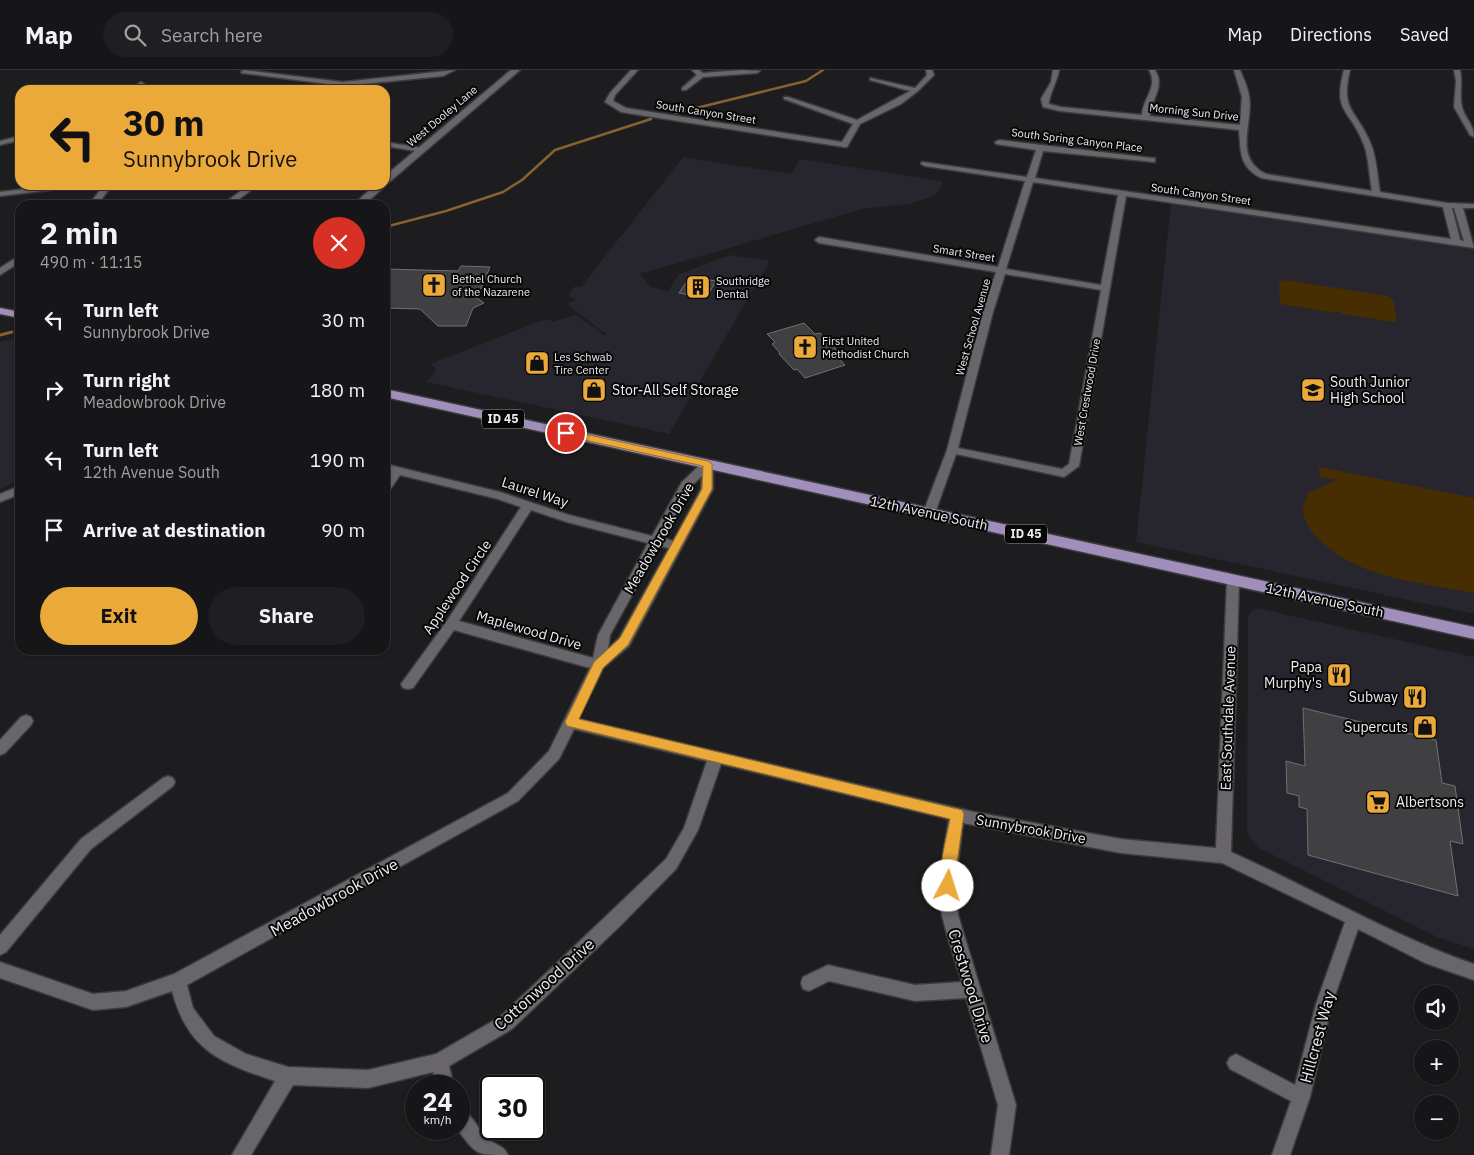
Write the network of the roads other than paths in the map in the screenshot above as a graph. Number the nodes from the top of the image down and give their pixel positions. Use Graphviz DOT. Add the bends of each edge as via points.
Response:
graph roads {
  1 [pos="452,70"];
  2 [pos="516,70"];
  3 [pos="635,70"];
  4 [pos="929,70"];
  5 [pos="1056,70"];
  6 [pos="1152,70"];
  7 [pos="1237,70"];
  8 [pos="1347,70"];
  9 [pos="1457,70"];
  10 [pos="244,72"];
  11 [pos="698,72"];
  12 [pos="757,72"];
  13 [pos="872,79"];
  14 [pos="684,89"];
  15 [pos="916,90"];
  16 [pos="786,98"];
  17 [pos="803,105"];
  18 [pos="789,110"];
  19 [pos="1461,115"];
  20 [pos="1474,115"];
  21 [pos="1146,118"];
  22 [pos="1474,119"];
  23 [pos="857,123"];
  24 [pos="1244,128"];
  25 [pos="1474,135"];
  26 [pos="15,139"];
  27 [pos="999,142"];
  28 [pos="0,143"];
  29 [pos="390,145"];
  30 [pos="1040,148"];
  31 [pos="422,150"];
  32 [pos="1152,160"];
  33 [pos="925,164"];
  34 [pos="390,178"];
  35 [pos="1031,181"];
  36 [pos="33,190"];
  37 [pos="247,190"];
  38 [pos="375,190"];
  39 [pos="1376,193"];
  40 [pos="0,194"];
  41 [pos="1122,194"];
  42 [pos="233,200"];
  43 [pos="364,200"];
  44 [pos="1447,205"];
  45 [pos="1458,206"];
  46 [pos="1474,206"];
  47 [pos="819,240"];
  48 [pos="1456,243"];
  49 [pos="1472,245"];
  50 [pos="15,262"];
  51 [pos="1002,271"];
  52 [pos="0,272"];
  53 [pos="1105,288"];
  54 [pos="0,311"];
  55 [pos="15,314"];
  56 [pos="390,394"];
  57 [pos="952,450"];
  58 [pos="708,464"];
  59 [pos="390,469"];
  60 [pos="398,471"];
  61 [pos="390,481"];
  62 [pos="15,492"];
  63 [pos="0,498"];
  64 [pos="528,505"];
  65 [pos="929,513"];
  66 [pos="656,541"];
  67 [pos="676,546"];
  68 [pos="1233,580"];
  69 [pos="451,624"];
  70 [pos="1474,632"];
  71 [pos="598,665"];
  72 [pos="408,684"];
  73 [pos="26,721"];
  74 [pos="572,722"];
  75 [pos="0,749"];
  76 [pos="716,757"];
  77 [pos="168,782"];
  78 [pos="957,814"];
  79 [pos="1223,856"];
  80 [pos="1354,919"];
  81 [pos="0,947"];
  82 [pos="0,970"];
  83 [pos="1474,972"];
  84 [pos="178,981"];
  85 [pos="809,983"];
  86 [pos="972,989"];
  87 [pos="438,1062"];
  88 [pos="1236,1063"];
  89 [pos="442,1075"];
  90 [pos="288,1076"];
  91 [pos="1301,1097"];
  92 [pos="470,1131"];
  93 [pos="241,1155"];
  94 [pos="499,1155"];
  95 [pos="1000,1155"];
  96 [pos="1281,1155"];
  1 -- 10 [label="street" via="443,74 367,79 343,84"];
  2 -- 31 [label="street, West Dooley Lane"];
  3 -- 23 [label="street, South Canyon Street" via="612,94 609,102 624,110 844,145"];
  4 -- 15 [label="street" via="931,75"];
  5 -- 21 [label="street, Morning Sun Drive" via="1045,99 1046,105"];
  6 -- 21 [label="street" via="1156,82 1154,94 1146,105"];
  7 -- 24 [label="street" via="1246,97"];
  8 -- 39 [label="street" via="1341,88 1343,105 1359,124 1367,142"];
  9 -- 19 [label="street" via="1457,101"];
  11 -- 12 [label="street"];
  11 -- 14 [label="street"];
  13 -- 15 [label="street"];
  15 -- 23 [label="street"];
  16 -- 17 [label="street"];
  17 -- 18 [label="street"];
  17 -- 23 [label="street"];
  19 -- 20 [label="street"];
  19 -- 22 [label="street"];
  19 -- 25 [label="street"];
  21 -- 24 [label="street, Morning Sun Drive"];
  24 -- 39 [label="street, Morning Sun Drive" via="1246,163 1253,171 1264,176"];
  26 -- 28 [label="street"];
  27 -- 30 [label="street, South Spring Canyon Place"];
  29 -- 31 [label="street"];
  30 -- 32 [label="street, South Spring Canyon Place"];
  30 -- 35 [label="street, West School Avenue"];
  31 -- 34 [label="street, West Dooley Lane"];
  33 -- 35 [label="street, South Canyon Street"];
  35 -- 41 [label="street, South Canyon Street"];
  35 -- 51 [label="street, West School Avenue"];
  36 -- 40 [label="street"];
  37 -- 42 [label="street"];
  38 -- 43 [label="street"];
  39 -- 44 [label="street, Morning Sun Drive"];
  41 -- 48 [label="street, South Canyon Street"];
  41 -- 53 [label="street, West Crestwood Drive"];
  44 -- 45 [label="street, Morning Sun Drive"];
  44 -- 48 [label="street"];
  45 -- 46 [label="street, Morning Sun Drive"];
  45 -- 49 [label="street"];
  47 -- 51 [label="street, Smart Street"];
  48 -- 49 [label="street, South Canyon Street"];
  50 -- 52 [label="street"];
  51 -- 53 [label="street, Smart Street"];
  51 -- 57 [label="street, West School Avenue"];
  53 -- 57 [label="street, West Crestwood Drive" via="1074,466 1064,473"];
  54 -- 55 [label="main road"];
  56 -- 58 [label="main road, 12th Avenue South / ID 45"];
  57 -- 65 [label="street, West School Avenue"];
  58 -- 65 [label="main road, 12th Avenue South / ID 45"];
  58 -- 66 [label="street, Meadowbrook Drive" via="686,484"];
  58 -- 67 [label="street, Meadowbrook Drive" via="707,489"];
  59 -- 60 [label="street, Laurel Way"];
  60 -- 61 [label="street"];
  60 -- 64 [label="street, Laurel Way"];
  62 -- 63 [label="street"];
  64 -- 66 [label="street, Laurel Way"];
  64 -- 69 [label="street, Applewood Circle"];
  65 -- 68 [label="main road, 12th Avenue South / ID 45"];
  66 -- 67 [label="street, Laurel Way"];
  66 -- 71 [label="street, Meadowbrook Drive" via="604,635"];
  67 -- 71 [label="street, Meadowbrook Drive" via="624,642"];
  68 -- 70 [label="main road, 12th Avenue South / ID 45"];
  68 -- 79 [label="street, East Southdale Avenue"];
  69 -- 71 [label="street, Maplewood Drive"];
  69 -- 72 [label="street, Applewood Circle"];
  71 -- 74 [label="street, Meadowbrook Drive"];
  73 -- 75 [label="street"];
  74 -- 76 [label="street, Sunnybrook Drive"];
  74 -- 84 [label="street, Meadowbrook Drive" via="554,755 513,797"];
  76 -- 78 [label="street, Sunnybrook Drive"];
  76 -- 87 [label="street, Cottonwood Drive" via="691,830 671,864 506,1023"];
  77 -- 81 [label="street" via="86,844"];
  78 -- 79 [label="street, Sunnybrook Drive" via="1121,846"];
  78 -- 86 [label="street, Crestwood Drive" via="948,873 948,898"];
  79 -- 80 [label="street, Sunnybrook Drive"];
  80 -- 83 [label="street, Sunnybrook Drive" via="1431,957"];
  80 -- 91 [label="street, Hillcrest Way" via="1324,1004"];
  82 -- 84 [label="street, Meadowbrook Drive" via="93,1002 126,999"];
  84 -- 90 [label="street, Cottonwood Drive" via="186,1012 208,1042 242,1061"];
  85 -- 86 [label="street" via="828,973 915,993"];
  86 -- 95 [label="street, Crestwood Drive" via="1007,1105"];
  87 -- 89 [label="street"];
  87 -- 90 [label="street, Cottonwood Drive" via="368,1079"];
  88 -- 91 [label="street"];
  90 -- 93 [label="street"];
  91 -- 96 [label="street, Hillcrest Way"];
  92 -- 94 [label="street" via="481,1145"];
}
